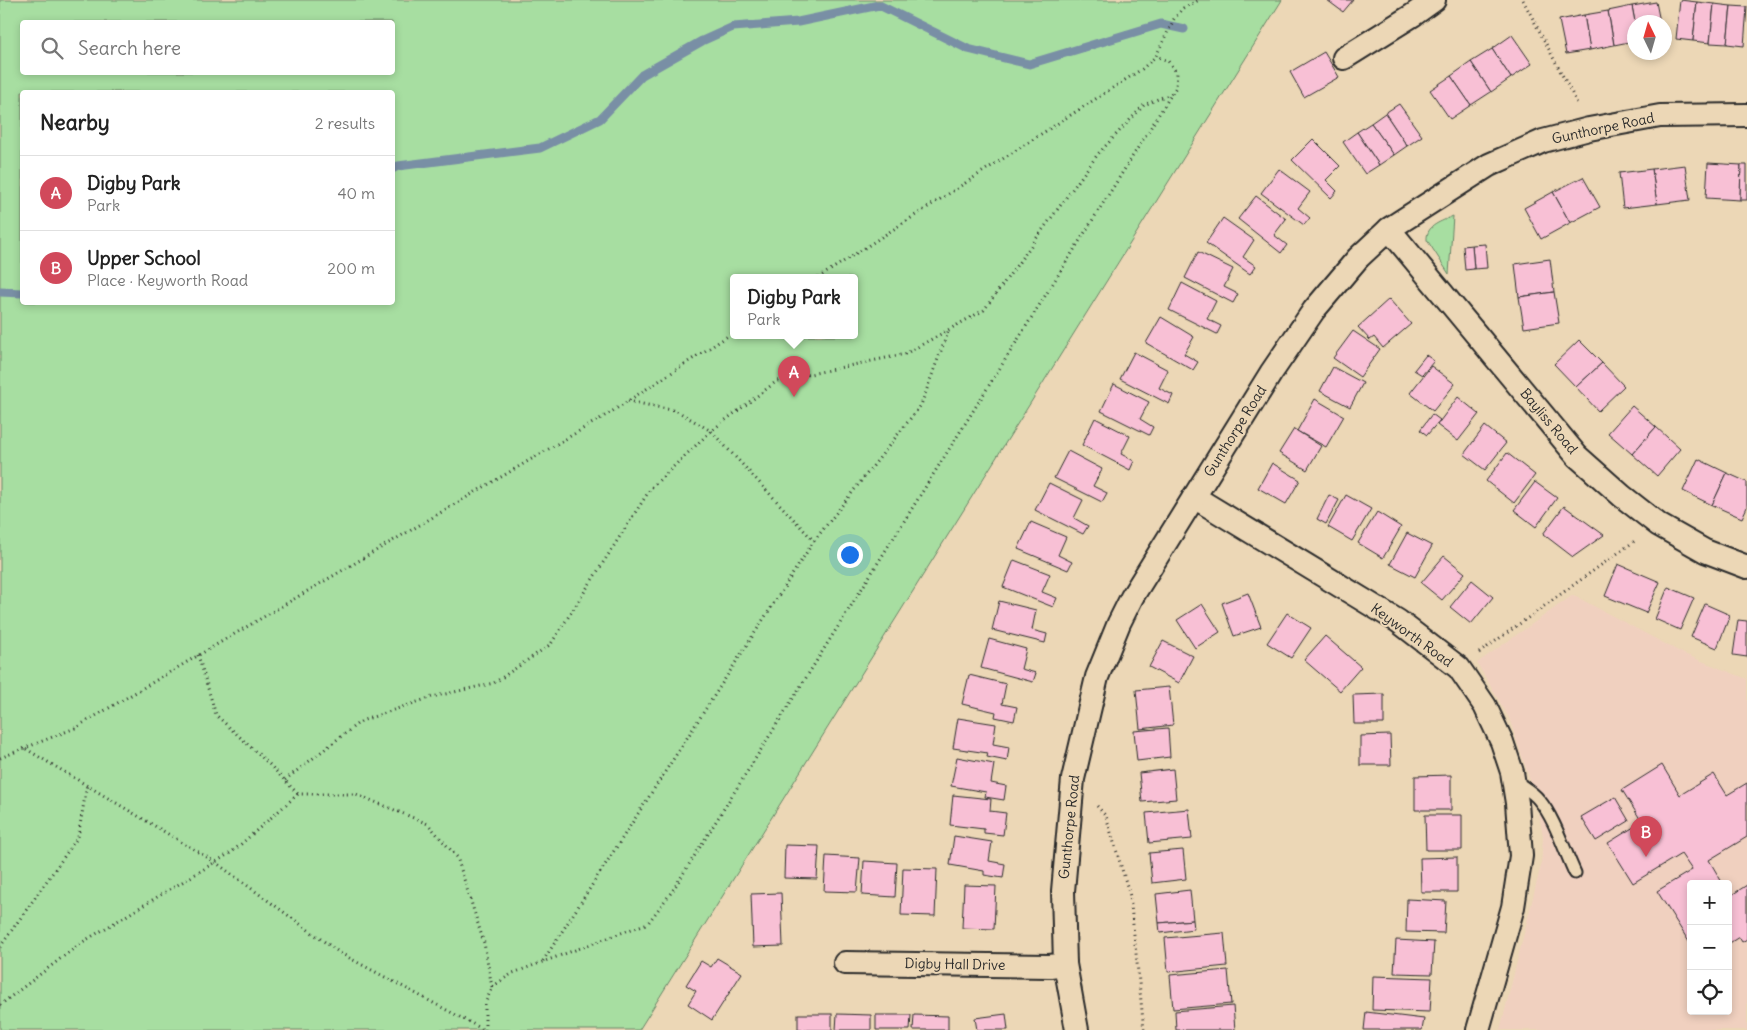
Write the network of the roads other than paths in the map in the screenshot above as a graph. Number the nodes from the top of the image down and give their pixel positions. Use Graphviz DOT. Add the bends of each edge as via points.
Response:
graph roads {
  1 [pos="1434,0"];
  2 [pos="1344,58"];
  3 [pos="1747,115"];
  4 [pos="1389,229"];
  5 [pos="1194,497"];
  6 [pos="1747,566"];
  7 [pos="1513,780"];
  8 [pos="1574,873"];
  9 [pos="845,963"];
  10 [pos="1065,964"];
  11 [pos="1077,1030"];
  12 [pos="1478,1030"];
  1 -- 2 [label="street"];
  3 -- 4 [label="street, Gunthorpe Road" via="1660,116 1542,141 1489,165"];
  4 -- 5 [label="street, Gunthorpe Road" via="1358,258 1314,310"];
  4 -- 6 [label="street, Bayliss Road" via="1577,456 1659,525 1706,551"];
  5 -- 7 [label="street, Keyworth Road" via="1398,621 1459,668 1485,706 1502,742"];
  5 -- 10 [label="street, Gunthorpe Road" via="1132,596 1097,677 1072,779 1063,891"];
  7 -- 8 [label="lane" via="1540,800"];
  7 -- 12 [label="street, Keyworth Road" via="1521,856 1513,907"];
  9 -- 10 [label="street, Digby Hall Drive"];
  10 -- 11 [label="street, Gunthorpe Road"];
}
